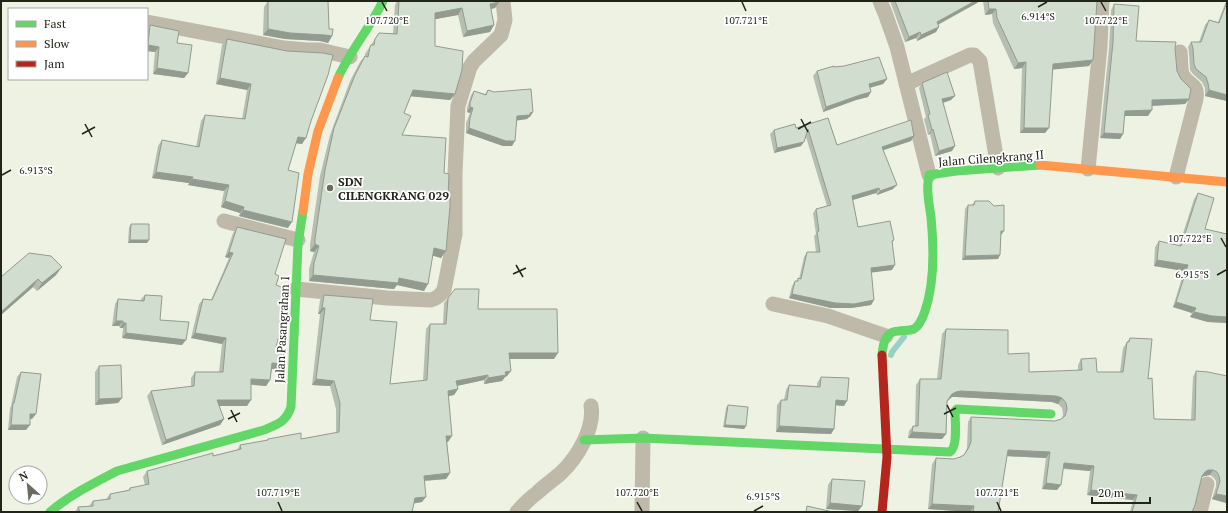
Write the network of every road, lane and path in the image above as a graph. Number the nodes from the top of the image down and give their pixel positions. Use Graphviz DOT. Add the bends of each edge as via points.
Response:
graph roads {
  1 [pos="384,1"];
  2 [pos="503,1"];
  3 [pos="880,1"];
  4 [pos="1102,1"];
  5 [pos="148,22"];
  6 [pos="1180,52"];
  7 [pos="350,56"];
  8 [pos="906,84"];
  9 [pos="998,168"];
  10 [pos="1088,169"];
  11 [pos="929,175"];
  12 [pos="1176,177"];
  13 [pos="1227,182"];
  14 [pos="224,221"];
  15 [pos="298,240"];
  16 [pos="296,289"];
  17 [pos="773,304"];
  18 [pos="886,336"];
  19 [pos="591,406"];
  20 [pos="1051,414"];
  21 [pos="643,438"];
  22 [pos="584,440"];
  23 [pos="887,450"];
  24 [pos="1207,484"];
  25 [pos="50,512"];
  26 [pos="517,512"];
  27 [pos="642,512"];
  28 [pos="882,512"];
  29 [pos="1200,512"];
  1 -- 7 [label="street, Jalan Pasangrahan 1"];
  2 -- 16 [label="street" via="505,20 501,35 470,67 458,106 455,234 444,290 440,296 431,300 387,298"];
  3 -- 8 [label="street" via="897,47"];
  4 -- 10 [label="street"];
  5 -- 7 [label="street" via="284,48 320,50"];
  6 -- 12 [label="street" via="1182,74 1197,92"];
  7 -- 15 [label="street, Jalan Pasangrahan 1" via="339,76 318,131 308,174"];
  8 -- 9 [label="street" via="970,55 978,57"];
  8 -- 11 [label="street"];
  9 -- 10 [label="street, Jalan Cilengkrang II" via="1044,165"];
  9 -- 11 [label="street, Jalan Cilengkrang II"];
  10 -- 12 [label="street, Jalan Cilengkrang II"];
  11 -- 18 [label="street, Jalan Cilengkrang II" via="927,186 933,263 926,310 915,328 893,331"];
  12 -- 13 [label="street, Jalan Cilengkrang II"];
  14 -- 15 [label="street"];
  15 -- 16 [label="street, Jalan Pasangrahan 1"];
  16 -- 25 [label="street, Jalan Pasangrahan 1" via="291,407 286,419 264,430 117,471"];
  17 -- 18 [label="street" via="828,316"];
  18 -- 23 [label="street" via="882,365"];
  19 -- 22 [label="street" via="589,430"];
  20 -- 23 [label="street" via="957,409 955,444 950,452"];
  21 -- 22 [label="street"];
  21 -- 23 [label="street"];
  21 -- 27 [label="street"];
  22 -- 26 [label="street" via="577,454 561,473"];
  23 -- 28 [label="street" via="888,463"];
  24 -- 29 [label="street"];
}
